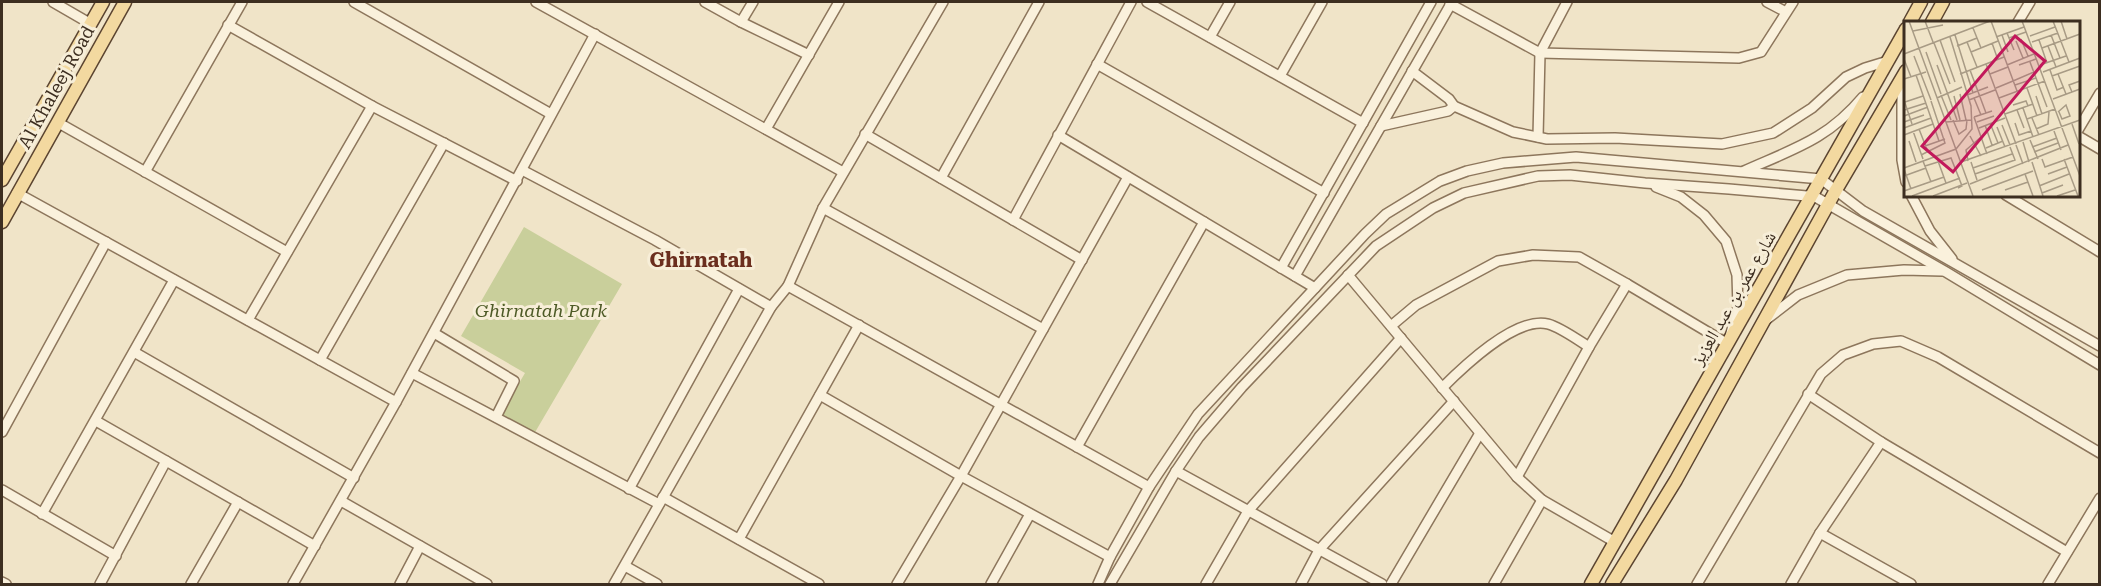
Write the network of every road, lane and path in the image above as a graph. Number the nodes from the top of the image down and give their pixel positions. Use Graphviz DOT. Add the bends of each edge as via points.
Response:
graph roads {
  1 [pos="53,2"];
  2 [pos="103,2"];
  3 [pos="125,2"];
  4 [pos="242,2"];
  5 [pos="354,2"];
  6 [pos="538,2"];
  7 [pos="705,2"];
  8 [pos="753,2"];
  9 [pos="839,2"];
  10 [pos="943,2"];
  11 [pos="1039,2"];
  12 [pos="1131,2"];
  13 [pos="1147,2"];
  14 [pos="1230,2"];
  15 [pos="1322,2"];
  16 [pos="1431,2"];
  17 [pos="1567,2"];
  18 [pos="1767,2"];
  19 [pos="1793,2"];
  20 [pos="1944,2"];
  21 [pos="2030,2"];
  22 [pos="1451,3"];
  23 [pos="1920,3"];
  24 [pos="1786,12"];
  25 [pos="1911,21"];
  26 [pos="1933,21"];
  27 [pos="2019,21"];
  28 [pos="741,22"];
  29 [pos="91,24"];
  30 [pos="228,25"];
  31 [pos="1904,33"];
  32 [pos="595,34"];
  33 [pos="1210,37"];
  34 [pos="1540,53"];
  35 [pos="808,56"];
  36 [pos="1888,61"];
  37 [pos="1097,64"];
  38 [pos="1412,71"];
  39 [pos="1904,74"];
  40 [pos="1280,76"];
  41 [pos="1878,79"];
  42 [pos="2100,93"];
  43 [pos="372,106"];
  44 [pos="1454,106"];
  45 [pos="551,114"];
  46 [pos="57,122"];
  47 [pos="1363,123"];
  48 [pos="1381,126"];
  49 [pos="2080,128"];
  50 [pos="766,129"];
  51 [pos="865,134"];
  52 [pos="1058,135"];
  53 [pos="1538,137"];
  54 [pos="2080,137"];
  55 [pos="444,143"];
  56 [pos="2100,149"];
  57 [pos="522,170"];
  58 [pos="1904,171"];
  59 [pos="145,172"];
  60 [pos="843,172"];
  61 [pos="1741,172"];
  62 [pos="1128,177"];
  63 [pos="941,178"];
  64 [pos="1821,179"];
  65 [pos="2,180"];
  66 [pos="517,181"];
  67 [pos="1645,183"];
  68 [pos="1836,190"];
  69 [pos="17,193"];
  70 [pos="1324,193"];
  71 [pos="1812,195"];
  72 [pos="1912,196"];
  73 [pos="2008,196"];
  74 [pos="1829,204"];
  75 [pos="823,208"];
  76 [pos="1013,220"];
  77 [pos="2,222"];
  78 [pos="1204,222"];
  79 [pos="106,242"];
  80 [pos="287,252"];
  81 [pos="2100,252"];
  82 [pos="1082,260"];
  83 [pos="1956,264"];
  84 [pos="1281,268"];
  85 [pos="1946,272"];
  86 [pos="1348,275"];
  87 [pos="1295,276"];
  88 [pos="174,280"];
  89 [pos="1628,284"];
  90 [pos="788,286"];
  91 [pos="1316,288"];
  92 [pos="739,289"];
  93 [pos="771,307"];
  94 [pos="248,320"];
  95 [pos="1763,323"];
  96 [pos="859,325"];
  97 [pos="1391,326"];
  98 [pos="1043,329"];
  99 [pos="434,333"];
  100 [pos="1401,338"];
  101 [pos="1728,344"];
  102 [pos="1589,346"];
  103 [pos="2100,346"];
  104 [pos="134,352"];
  105 [pos="320,360"];
  106 [pos="2100,365"];
  107 [pos="412,373"];
  108 [pos="1442,388"];
  109 [pos="1808,394"];
  110 [pos="820,395"];
  111 [pos="1454,401"];
  112 [pos="396,402"];
  113 [pos="1001,405"];
  114 [pos="496,417"];
  115 [pos="96,421"];
  116 [pos="2,432"];
  117 [pos="1480,433"];
  118 [pos="1881,442"];
  119 [pos="1077,447"];
  120 [pos="2100,453"];
  121 [pos="166,461"];
  122 [pos="1176,471"];
  123 [pos="961,476"];
  124 [pos="1517,477"];
  125 [pos="354,478"];
  126 [pos="1149,487"];
  127 [pos="629,489"];
  128 [pos="2,490"];
  129 [pos="2100,498"];
  130 [pos="1542,500"];
  131 [pos="341,501"];
  132 [pos="661,501"];
  133 [pos="238,502"];
  134 [pos="1248,511"];
  135 [pos="42,514"];
  136 [pos="1030,514"];
  137 [pos="1820,533"];
  138 [pos="739,539"];
  139 [pos="1615,542"];
  140 [pos="315,546"];
  141 [pos="420,546"];
  142 [pos="1319,550"];
  143 [pos="2067,552"];
  144 [pos="116,556"];
  145 [pos="1110,557"];
  146 [pos="625,566"];
  147 [pos="2,582"];
  148 [pos="6,585"];
  149 [pos="100,585"];
  150 [pos="191,585"];
  151 [pos="293,585"];
  152 [pos="400,585"];
  153 [pos="487,585"];
  154 [pos="614,585"];
  155 [pos="657,585"];
  156 [pos="819,585"];
  157 [pos="897,585"];
  158 [pos="991,585"];
  159 [pos="1098,585"];
  160 [pos="1110,585"];
  161 [pos="1206,585"];
  162 [pos="1301,585"];
  163 [pos="1382,585"];
  164 [pos="1391,585"];
  165 [pos="1494,585"];
  166 [pos="1591,585"];
  167 [pos="1612,585"];
  168 [pos="1697,585"];
  169 [pos="1791,585"];
  170 [pos="1911,585"];
  171 [pos="2048,585"];
  1 -- 29 [label="street"];
  2 -- 29 [label="main road, Al Khaleej Road"];
  3 -- 46 [label="main road, Al Khaleej Road"];
  4 -- 30 [label="street"];
  5 -- 45 [label="street"];
  6 -- 32 [label="street"];
  7 -- 28 [label="street"];
  8 -- 28 [label="street"];
  9 -- 35 [label="street"];
  10 -- 51 [label="street"];
  11 -- 63 [label="street"];
  12 -- 37 [label="street"];
  13 -- 33 [label="street"];
  14 -- 33 [label="street"];
  15 -- 40 [label="street"];
  16 -- 47 [label="street"];
  17 -- 34 [label="street"];
  18 -- 24 [label="street"];
  19 -- 24 [label="street"];
  20 -- 26 [label="main road"];
  21 -- 27 [label="street"];
  22 -- 34 [label="street"];
  22 -- 38 [label="street"];
  23 -- 25 [label="main road"];
  24 -- 34 [label="street" via="1761,52 1739,58"];
  28 -- 35 [label="street"];
  29 -- 65 [label="main road, Al Khaleej Road"];
  30 -- 43 [label="street"];
  30 -- 59 [label="street"];
  31 -- 36 [label="main road, شارع عمر بن عبد العزيز"];
  32 -- 45 [label="street"];
  32 -- 50 [label="street"];
  33 -- 40 [label="street"];
  34 -- 53 [label="street"];
  35 -- 50 [label="street"];
  36 -- 41 [label="main road, شارع عمر بن عبد العزيز"];
  36 -- 53 [label="street" via="1846,77 1812,108 1773,133 1722,144"];
  37 -- 52 [label="street"];
  37 -- 70 [label="street"];
  38 -- 44 [label="street"];
  38 -- 48 [label="street"];
  39 -- 58 [label="street"];
  39 -- 68 [label="main road"];
  40 -- 47 [label="street"];
  41 -- 61 [label="street" via="1830,129 1803,146"];
  41 -- 64 [label="main road, شارع عمر بن عبد العزيز"];
  42 -- 49 [label="street"];
  43 -- 55 [label="street"];
  43 -- 80 [label="street"];
  44 -- 48 [label="street" via="1448,111"];
  44 -- 53 [label="street" via="1513,132"];
  45 -- 57 [label="street"];
  46 -- 59 [label="street"];
  46 -- 69 [label="main road, Al Khaleej Road"];
  47 -- 70 [label="street"];
  48 -- 87 [label="street"];
  50 -- 60 [label="street"];
  51 -- 60 [label="street"];
  51 -- 63 [label="street"];
  52 -- 62 [label="street"];
  52 -- 76 [label="street"];
  54 -- 56 [label="street"];
  55 -- 66 [label="street"];
  55 -- 105 [label="street"];
  57 -- 66 [label="street"];
  57 -- 92 [label="street"];
  59 -- 80 [label="street"];
  60 -- 75 [label="street"];
  61 -- 64 [label="street"];
  61 -- 91 [label="street" via="1576,157 1503,163 1467,171 1440,181 1386,214"];
  62 -- 78 [label="street"];
  62 -- 82 [label="street"];
  63 -- 76 [label="street"];
  64 -- 68 [label="street"];
  64 -- 71 [label="main road, شارع عمر بن عبد العزيز"];
  66 -- 99 [label="street"];
  67 -- 71 [label="street"];
  67 -- 86 [label="street" via="1570,175 1538,176 1464,193 1402,227 1376,246"];
  67 -- 101 [label="street" via="1681,197 1704,215 1726,241 1737,275 1738,307"];
  68 -- 74 [label="main road"];
  68 -- 83 [label="street" via="1863,211"];
  69 -- 77 [label="main road, Al Khaleej Road"];
  69 -- 79 [label="street"];
  70 -- 84 [label="street"];
  71 -- 74 [label="street"];
  71 -- 101 [label="main road, شارع عمر بن عبد العزيز"];
  72 -- 83 [label="street" via="1930,231"];
  73 -- 81 [label="street"];
  74 -- 85 [label="street"];
  74 -- 95 [label="main road"];
  75 -- 90 [label="street"];
  75 -- 98 [label="street"];
  76 -- 82 [label="street"];
  78 -- 84 [label="street"];
  78 -- 119 [label="street"];
  79 -- 88 [label="street"];
  79 -- 116 [label="street"];
  80 -- 94 [label="street"];
  82 -- 98 [label="street"];
  83 -- 103 [label="street"];
  84 -- 87 [label="street"];
  85 -- 95 [label="street" via="1904,270 1847,275 1798,295"];
  85 -- 106 [label="street"];
  86 -- 97 [label="street"];
  86 -- 122 [label="street" via="1242,387"];
  87 -- 91 [label="street"];
  88 -- 94 [label="street"];
  88 -- 104 [label="street"];
  89 -- 97 [label="street" via="1579,257 1533,255 1498,261 1416,304"];
  89 -- 101 [label="street"];
  89 -- 102 [label="street"];
  90 -- 93 [label="street"];
  90 -- 96 [label="street"];
  91 -- 126 [label="street" via="1198,414"];
  92 -- 93 [label="street"];
  92 -- 127 [label="street"];
  93 -- 132 [label="street"];
  94 -- 105 [label="street"];
  95 -- 167 [label="main road" via="1676,480"];
  96 -- 110 [label="street"];
  96 -- 113 [label="street"];
  97 -- 100 [label="street"];
  98 -- 113 [label="street"];
  99 -- 107 [label="street"];
  99 -- 114 [label="street" via="514,381"];
  100 -- 108 [label="street"];
  100 -- 134 [label="street"];
  101 -- 139 [label="main road, شارع عمر بن عبد العزيز"];
  102 -- 108 [label="street" via="1548,324 1533,324 1498,339"];
  102 -- 124 [label="street"];
  104 -- 115 [label="street"];
  104 -- 125 [label="street"];
  105 -- 112 [label="street"];
  107 -- 112 [label="street"];
  107 -- 114 [label="street"];
  108 -- 111 [label="street"];
  109 -- 118 [label="street"];
  109 -- 120 [label="street" via="1821,374 1843,355 1873,344 1901,341 1938,357"];
  109 -- 168 [label="street"];
  110 -- 123 [label="street"];
  110 -- 138 [label="street"];
  111 -- 117 [label="street"];
  111 -- 142 [label="street"];
  112 -- 125 [label="street"];
  113 -- 119 [label="street"];
  113 -- 123 [label="street"];
  114 -- 127 [label="street"];
  115 -- 121 [label="street"];
  115 -- 135 [label="street"];
  117 -- 124 [label="street"];
  117 -- 164 [label="street"];
  118 -- 137 [label="street"];
  118 -- 143 [label="street"];
  119 -- 126 [label="street"];
  121 -- 133 [label="street"];
  121 -- 144 [label="street"];
  122 -- 134 [label="street"];
  122 -- 160 [label="street"];
  123 -- 136 [label="street"];
  123 -- 157 [label="street"];
  124 -- 130 [label="street"];
  125 -- 131 [label="street"];
  126 -- 145 [label="street"];
  127 -- 132 [label="street"];
  128 -- 135 [label="street"];
  129 -- 143 [label="street"];
  130 -- 139 [label="street"];
  130 -- 165 [label="street"];
  131 -- 140 [label="street"];
  131 -- 141 [label="street"];
  132 -- 138 [label="street"];
  132 -- 146 [label="street"];
  133 -- 140 [label="street"];
  133 -- 150 [label="street"];
  134 -- 142 [label="street"];
  134 -- 161 [label="street"];
  135 -- 144 [label="street"];
  136 -- 145 [label="street"];
  136 -- 158 [label="street"];
  137 -- 169 [label="street"];
  137 -- 170 [label="street"];
  138 -- 156 [label="street"];
  139 -- 166 [label="main road, شارع عمر بن عبد العزيز"];
  140 -- 151 [label="street"];
  141 -- 152 [label="street"];
  141 -- 153 [label="street"];
  142 -- 162 [label="street"];
  142 -- 163 [label="street"];
  143 -- 171 [label="street"];
  144 -- 149 [label="street"];
  145 -- 159 [label="street"];
  146 -- 154 [label="street"];
  146 -- 155 [label="street"];
  147 -- 148 [label="street"];
}
